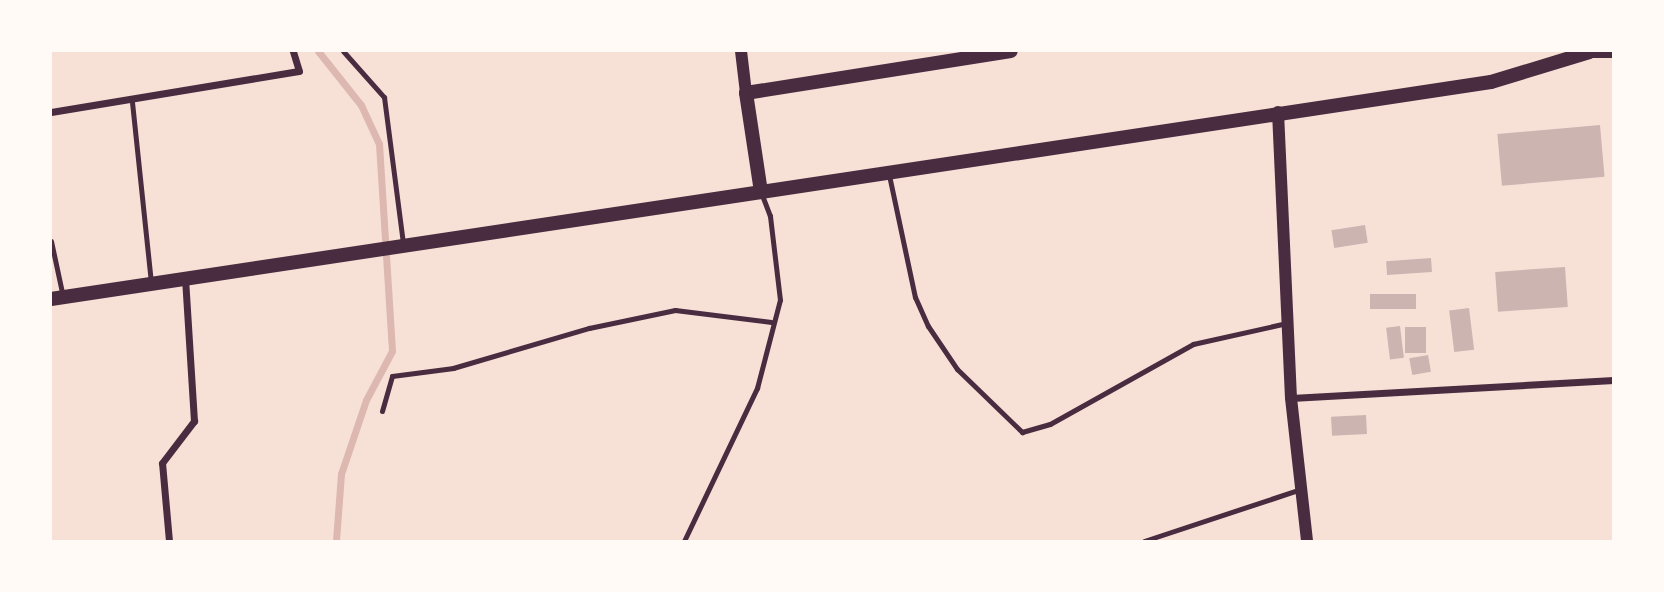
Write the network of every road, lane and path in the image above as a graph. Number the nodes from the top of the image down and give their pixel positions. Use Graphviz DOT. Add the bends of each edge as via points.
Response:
graph roads {
  1 [pos="293,51"];
  2 [pos="343,51"];
  3 [pos="741,51"];
  4 [pos="1011,51"];
  5 [pos="1612,51"];
  6 [pos="1588,52"];
  7 [pos="952,55"];
  8 [pos="746,93"];
  9 [pos="132,102"];
  10 [pos="1278,112"];
  11 [pos="51,113"];
  12 [pos="888,172"];
  13 [pos="761,192"];
  14 [pos="51,241"];
  15 [pos="403,244"];
  16 [pos="185,279"];
  17 [pos="151,284"];
  18 [pos="57,298"];
  19 [pos="771,322"];
  20 [pos="1287,323"];
  21 [pos="1613,380"];
  22 [pos="1291,398"];
  23 [pos="382,411"];
  24 [pos="1301,489"];
  25 [pos="169,541"];
  26 [pos="684,541"];
  27 [pos="1144,541"];
  28 [pos="1307,541"];
  1 -- 9 [label="street" via="299,71"];
  2 -- 15 [label="lane" via="384,97"];
  3 -- 8 [label="street"];
  4 -- 7 [label="main road"];
  5 -- 6 [label="main road"];
  6 -- 10 [label="main road" via="1492,82"];
  7 -- 8 [label="main road"];
  8 -- 13 [label="main road"];
  9 -- 11 [label="street"];
  9 -- 17 [label="lane"];
  10 -- 12 [label="main road"];
  10 -- 20 [label="street"];
  12 -- 13 [label="main road"];
  12 -- 20 [label="lane" via="915,297 928,326 957,369 1022,432 1050,424 1193,344"];
  13 -- 15 [label="main road"];
  13 -- 19 [label="lane" via="771,216 780,300"];
  14 -- 18 [label="lane"];
  15 -- 16 [label="main road"];
  16 -- 17 [label="main road"];
  16 -- 25 [label="street" via="194,421 162,463"];
  17 -- 18 [label="main road"];
  19 -- 23 [label="lane" via="675,310 589,328 453,368 391,376"];
  19 -- 26 [label="lane" via="757,388"];
  20 -- 22 [label="street"];
  21 -- 22 [label="street"];
  22 -- 24 [label="street"];
  24 -- 27 [label="lane"];
  24 -- 28 [label="street"];
}
